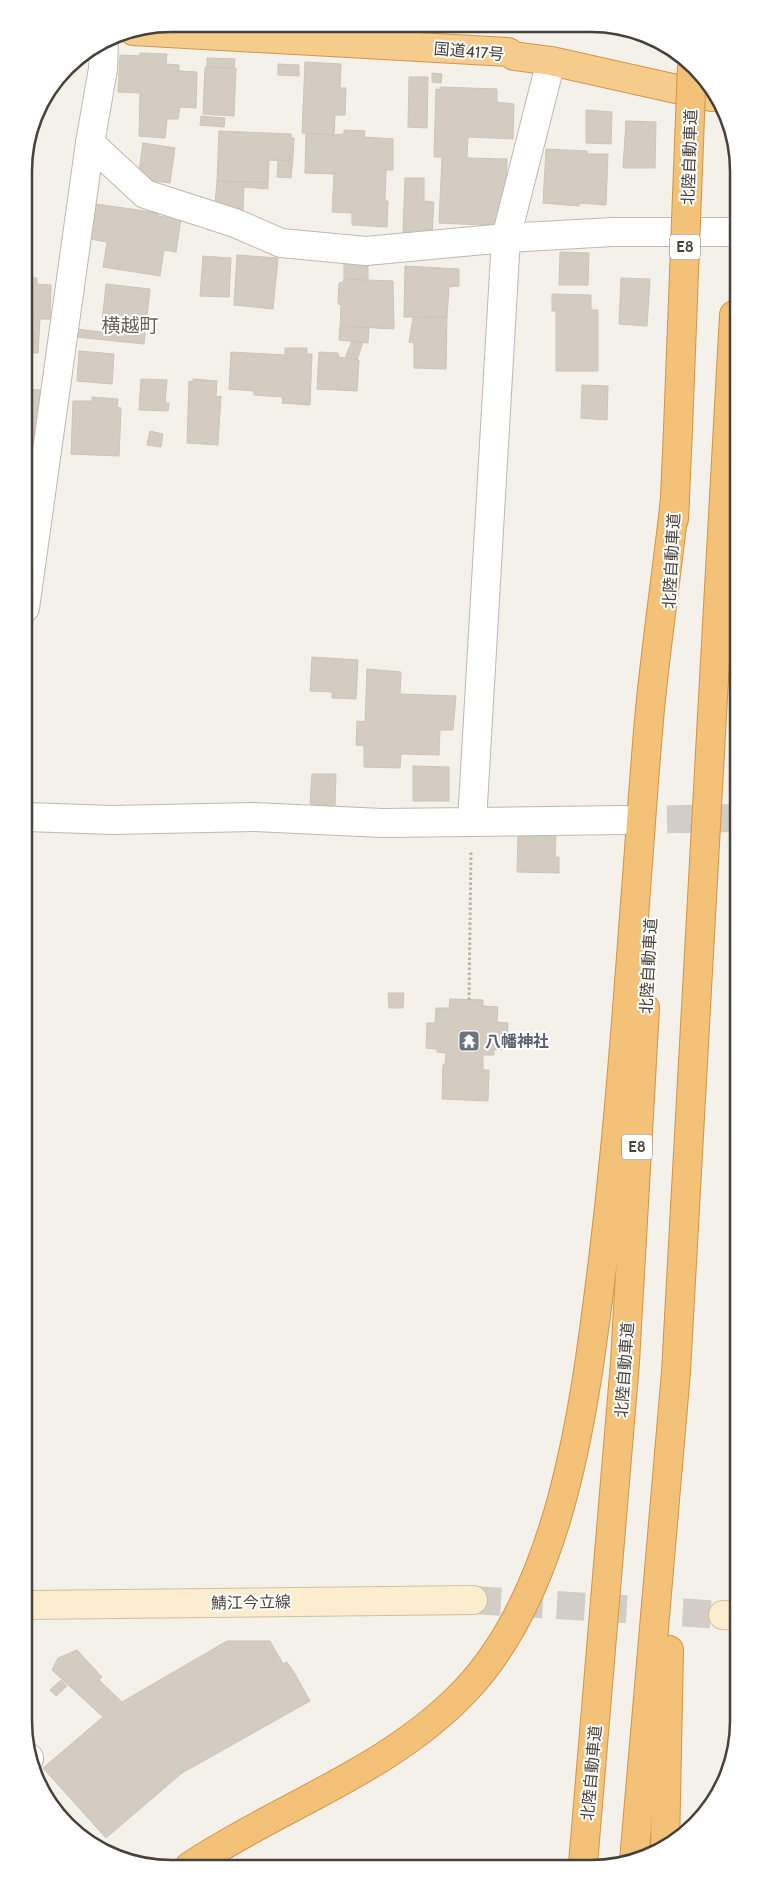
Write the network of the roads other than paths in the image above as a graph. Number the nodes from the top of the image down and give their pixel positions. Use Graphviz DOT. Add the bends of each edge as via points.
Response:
graph roads {
  1 [pos="159,33"];
  2 [pos="104,50"];
  3 [pos="551,61"];
  4 [pos="692,76"];
  5 [pos="706,95"];
  6 [pos="90,143"];
  7 [pos="730,232"];
  8 [pos="506,238"];
  9 [pos="730,413"];
  10 [pos="675,500"];
  11 [pos="33,553"];
  12 [pos="33,816"];
  13 [pos="625,820"];
  14 [pos="472,822"];
  15 [pos="676,1372"];
  16 [pos="473,1600"];
  17 [pos="32,1606"];
  18 [pos="665,1839"];
  19 [pos="635,1853"];
  20 [pos="199,1860"];
  21 [pos="583,1860"];
  1 -- 3 [label="highway, 国道417号" via="508,52 514,56"];
  2 -- 6 [label="street" via="104,69"];
  3 -- 5 [label="highway, 国道417号"];
  3 -- 8 [label="street"];
  4 -- 10 [label="highway, 北陸自動車道 / E8, bridge"];
  6 -- 8 [label="street" via="144,194 235,223 281,243 366,251"];
  6 -- 11 [label="street"];
  7 -- 8 [label="street" via="613,232"];
  8 -- 14 [label="street"];
  9 -- 15 [label="highway"];
  10 -- 20 [label="highway" via="650,711 612,1193 583,1401 566,1482 548,1543 528,1596 500,1647 466,1690 422,1731 374,1763 226,1842"];
  10 -- 21 [label="highway, 北陸自動車道 / E8" via="625,1362"];
  12 -- 14 [label="street" via="113,820 254,817"];
  13 -- 14 [label="street"];
  15 -- 18 [label="highway"];
  15 -- 19 [label="highway"];
  16 -- 17 [label="main road, 鯖江今立線"];
}
